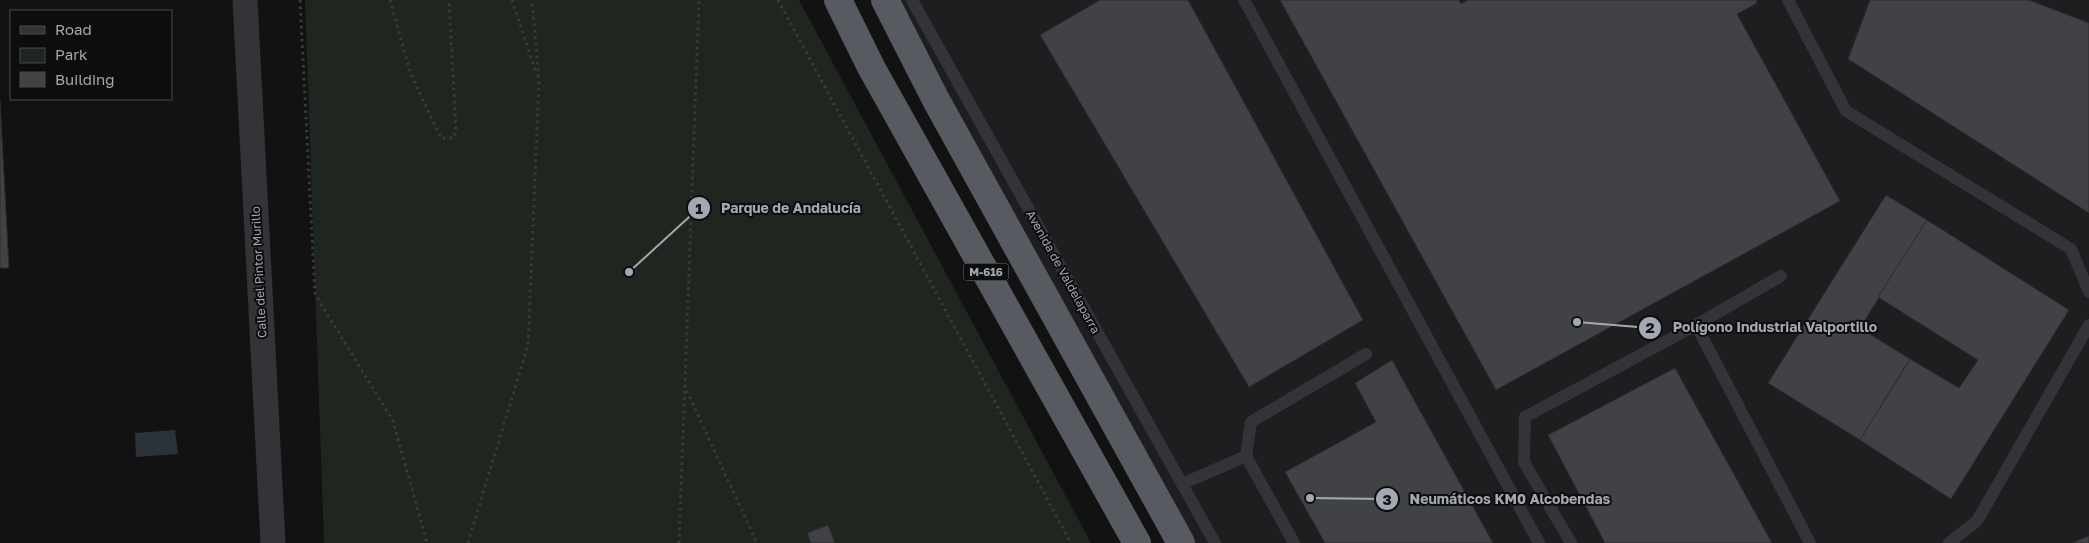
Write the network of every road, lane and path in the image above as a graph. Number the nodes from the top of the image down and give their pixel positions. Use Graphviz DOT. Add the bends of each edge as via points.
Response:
graph roads {
  1 [pos="245,0"];
  2 [pos="300,0"];
  3 [pos="390,0"];
  4 [pos="449,0"];
  5 [pos="512,0"];
  6 [pos="532,0"];
  7 [pos="700,0"];
  8 [pos="778,0"];
  9 [pos="838,0"];
  10 [pos="885,0"];
  11 [pos="912,0"];
  12 [pos="1244,0"];
  13 [pos="1788,0"];
  14 [pos="539,81"];
  15 [pos="1781,276"];
  16 [pos="2089,292"];
  17 [pos="2089,324"];
  18 [pos="1696,325"];
  19 [pos="1366,354"];
  20 [pos="684,382"];
  21 [pos="1246,456"];
  22 [pos="1182,484"];
  23 [pos="274,543"];
  24 [pos="427,543"];
  25 [pos="468,543"];
  26 [pos="679,543"];
  27 [pos="757,543"];
  28 [pos="1071,543"];
  29 [pos="1137,543"];
  30 [pos="1181,543"];
  31 [pos="1215,543"];
  32 [pos="1294,543"];
  33 [pos="1539,543"];
  34 [pos="1571,543"];
  35 [pos="1810,543"];
  36 [pos="1949,543"];
  1 -- 23 [label="street, Calle del Pintor Murillo"];
  2 -- 24 [label="path" via="315,294 392,421"];
  3 -- 4 [label="path" via="411,75 442,138 453,138 456,131"];
  5 -- 14 [label="path"];
  6 -- 14 [label="path"];
  7 -- 20 [label="path"];
  8 -- 28 [label="path"];
  9 -- 29 [label="highway, M-616" via="871,67"];
  10 -- 30 [label="highway, M-616" via="936,100"];
  11 -- 22 [label="lane, Avenida de Valdelaparra"];
  12 -- 33 [label="lane"];
  13 -- 16 [label="lane" via="1846,111 2071,249"];
  14 -- 25 [label="path" via="528,345"];
  15 -- 18 [label="lane"];
  17 -- 36 [label="lane" via="1978,521"];
  18 -- 34 [label="lane" via="1526,417 1524,462"];
  18 -- 35 [label="lane"];
  19 -- 21 [label="lane" via="1251,422"];
  20 -- 26 [label="path"];
  20 -- 27 [label="path"];
  21 -- 22 [label="lane"];
  21 -- 32 [label="lane"];
  22 -- 31 [label="lane, Avenida de Valdelaparra"];
}
